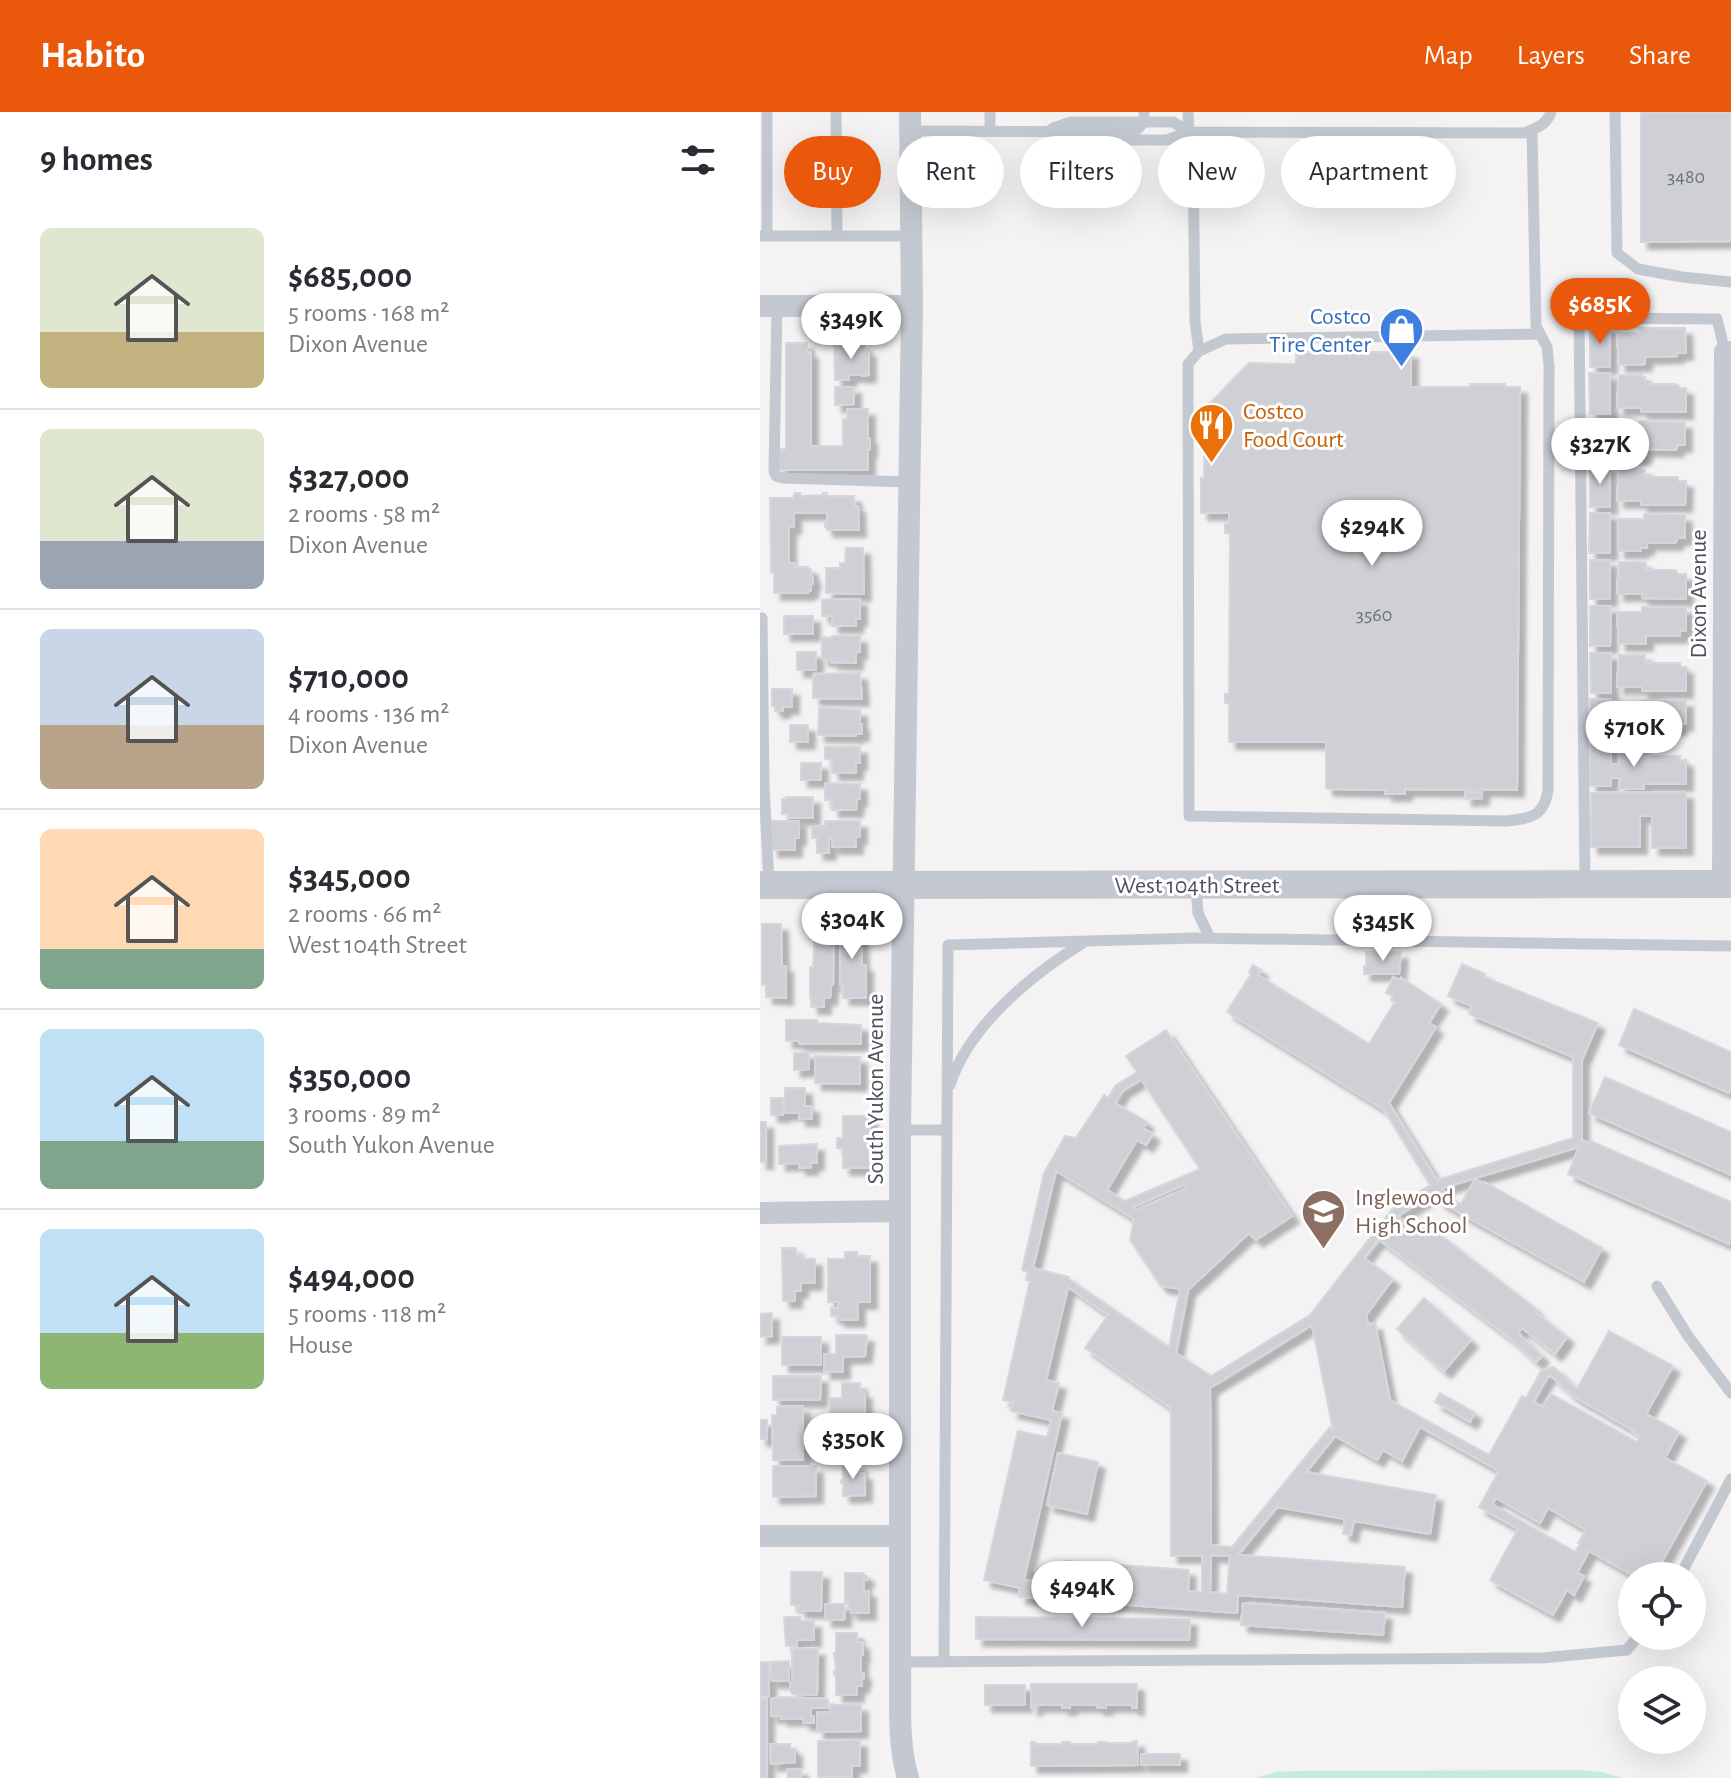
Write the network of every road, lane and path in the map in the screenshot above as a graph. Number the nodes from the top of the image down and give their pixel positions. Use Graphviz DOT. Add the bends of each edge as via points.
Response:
graph roads {
  1 [pos="767,112"];
  2 [pos="836,112"];
  3 [pos="990,112"];
  4 [pos="1188,112"];
  5 [pos="1551,112"];
  6 [pos="1615,112"];
  7 [pos="1144,117"];
  8 [pos="910,122"];
  9 [pos="990,130"];
  10 [pos="1532,130"];
  11 [pos="1048,131"];
  12 [pos="1189,132"];
  13 [pos="837,235"];
  14 [pos="764,236"];
  15 [pos="911,236"];
  16 [pos="1731,282"];
  17 [pos="768,306"];
  18 [pos="912,306"];
  19 [pos="1540,334"];
  20 [pos="1199,351"];
  21 [pos="1728,352"];
  22 [pos="910,482"];
  23 [pos="762,618"];
  24 [pos="1727,884"];
  25 [pos="764,885"];
  26 [pos="903,885"];
  27 [pos="1196,885"];
  28 [pos="1585,885"];
  29 [pos="1210,938"];
  30 [pos="1085,941"];
  31 [pos="1731,946"];
  32 [pos="947,1094"];
  33 [pos="900,1130"];
  34 [pos="946,1130"];
  35 [pos="900,1211"];
  36 [pos="760,1213"];
  37 [pos="1657,1286"];
  38 [pos="1731,1393"];
  39 [pos="1731,1479"];
  40 [pos="760,1536"];
  41 [pos="900,1536"];
  42 [pos="1687,1562"];
  43 [pos="1627,1650"];
  44 [pos="900,1662"];
  45 [pos="944,1662"];
  46 [pos="908,1778"];
  1 -- 14 [label="lane"];
  2 -- 13 [label="lane"];
  3 -- 9 [label="lane"];
  4 -- 12 [label="lane"];
  5 -- 10 [label="lane"];
  6 -- 16 [label="lane" via="1617,253 1638,269"];
  7 -- 11 [label="lane" via="1071,122"];
  7 -- 12 [label="lane" via="1173,122"];
  8 -- 9 [label="lane"];
  8 -- 15 [label="street, South Yukon Avenue"];
  9 -- 11 [label="lane"];
  10 -- 12 [label="lane"];
  10 -- 19 [label="lane"];
  11 -- 12 [label="lane" via="1062,140 1167,140"];
  12 -- 20 [label="lane"];
  13 -- 14 [label="lane"];
  13 -- 15 [label="lane"];
  15 -- 18 [label="street, South Yukon Avenue"];
  17 -- 18 [label="street"];
  17 -- 22 [label="lane" via="776,476"];
  18 -- 22 [label="street, South Yukon Avenue"];
  19 -- 20 [label="lane" via="1226,339"];
  19 -- 20 [label="lane" via="1549,366 1548,791 1545,805 1530,818 1507,821 1189,816 1188,364"];
  21 -- 24 [label="street, Dixon Avenue"];
  21 -- 28 [label="lane" via="1717,319 1579,318"];
  22 -- 26 [label="street, South Yukon Avenue"];
  23 -- 25 [label="lane"];
  24 -- 28 [label="street, West 104th Street"];
  25 -- 26 [label="street, West 104th Street"];
  26 -- 27 [label="street, West 104th Street"];
  26 -- 33 [label="street, South Yukon Avenue"];
  27 -- 28 [label="street, West 104th Street"];
  27 -- 29 [label="lane" via="1198,913"];
  29 -- 30 [label="lane"];
  29 -- 31 [label="lane"];
  30 -- 32 [label="lane" via="1039,973 987,1024 962,1057"];
  30 -- 32 [label="lane" via="948,945"];
  32 -- 34 [label="lane"];
  33 -- 34 [label="lane"];
  33 -- 35 [label="street, South Yukon Avenue"];
  34 -- 45 [label="lane"];
  35 -- 36 [label="street"];
  35 -- 41 [label="street, South Yukon Avenue"];
  37 -- 38 [label="lane"];
  39 -- 42 [label="lane"];
  40 -- 41 [label="street"];
  41 -- 44 [label="street, South Yukon Avenue"];
  43 -- 45 [label="lane" via="1542,1658"];
  44 -- 45 [label="lane"];
  44 -- 46 [label="street, South Yukon Avenue"];
}
